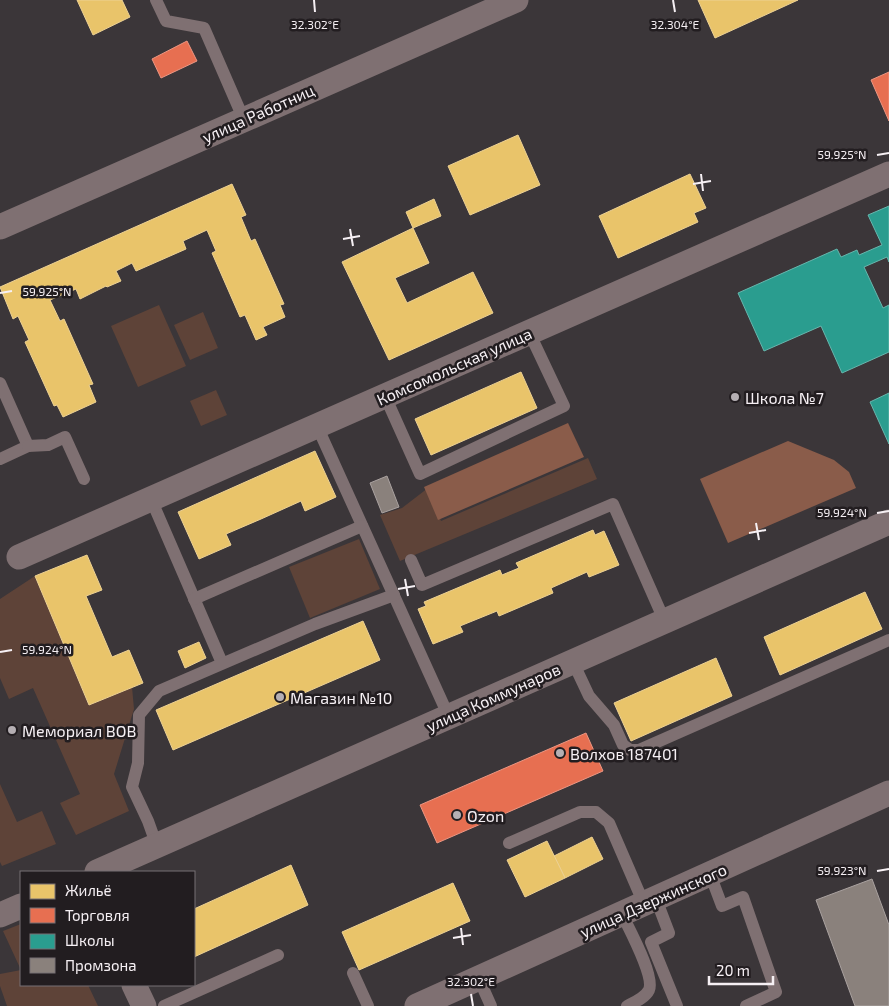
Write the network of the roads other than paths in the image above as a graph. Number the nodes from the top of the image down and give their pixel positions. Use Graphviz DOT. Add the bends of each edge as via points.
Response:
graph roads {
  1 [pos="156,0"];
  2 [pos="516,0"];
  3 [pos="244,120"];
  4 [pos="889,174"];
  5 [pos="0,227"];
  6 [pos="529,332"];
  7 [pos="0,383"];
  8 [pos="385,396"];
  9 [pos="317,426"];
  10 [pos="28,446"];
  11 [pos="0,459"];
  12 [pos="84,479"];
  13 [pos="151,499"];
  14 [pos="889,522"];
  15 [pos="362,526"];
  16 [pos="19,557"];
  17 [pos="411,560"];
  18 [pos="394,595"];
  19 [pos="194,599"];
  20 [pos="665,622"];
  21 [pos="889,640"];
  22 [pos="573,662"];
  23 [pos="222,663"];
  24 [pos="449,717"];
  25 [pos="889,793"];
  26 [pos="509,843"];
  27 [pos="156,846"];
  28 [pos="100,871"];
  29 [pos="710,874"];
  30 [pos="650,902"];
  31 [pos="20,906"];
  32 [pos="622,914"];
  33 [pos="0,915"];
  34 [pos="278,955"];
  35 [pos="353,973"];
  36 [pos="479,978"];
  37 [pos="134,986"];
  38 [pos="144,1006"];
  39 [pos="164,1006"];
  40 [pos="368,1006"];
  41 [pos="418,1006"];
  42 [pos="491,1006"];
  43 [pos="627,1006"];
  44 [pos="678,1006"];
  45 [pos="746,1006"];
  1 -- 3 [label="lane" via="166,21 204,28"];
  2 -- 3 [label="street, улица Работниц"];
  3 -- 5 [label="street, улица Работниц"];
  4 -- 6 [label="street, Комсомольская улица"];
  6 -- 8 [label="street, Комсомольская улица"];
  6 -- 8 [label="lane" via="564,406 420,474"];
  7 -- 10 [label="lane"];
  8 -- 9 [label="street, Комсомольская улица"];
  9 -- 13 [label="street, Комсомольская улица"];
  9 -- 15 [label="lane"];
  10 -- 11 [label="lane"];
  10 -- 12 [label="lane" via="48,445 65,438"];
  13 -- 16 [label="street, Комсомольская улица"];
  13 -- 19 [label="lane"];
  14 -- 20 [label="street, улица Коммунаров"];
  15 -- 18 [label="lane"];
  15 -- 19 [label="lane"];
  17 -- 20 [label="lane" via="422,586 613,504"];
  18 -- 23 [label="lane"];
  18 -- 24 [label="lane"];
  19 -- 23 [label="lane"];
  20 -- 22 [label="street, улица Коммунаров"];
  21 -- 22 [label="lane" via="639,750 630,750 623,745 614,724 588,696"];
  22 -- 24 [label="street, улица Коммунаров"];
  23 -- 27 [label="lane" via="159,691 139,715 138,763 132,787"];
  24 -- 27 [label="street, улица Коммунаров"];
  25 -- 29 [label="street, улица Дзержинского"];
  26 -- 30 [label="lane" via="580,812 596,812 609,823"];
  27 -- 28 [label="street, улица Коммунаров"];
  29 -- 30 [label="street, улица Дзержинского"];
  29 -- 45 [label="lane" via="722,906 743,897 776,992"];
  30 -- 32 [label="street, улица Дзержинского"];
  30 -- 44 [label="lane" via="669,933 652,942"];
  31 -- 33 [label="street"];
  32 -- 36 [label="street, улица Дзержинского"];
  32 -- 43 [label="lane" via="650,976 649,990 640,1000"];
  34 -- 39 [label="lane"];
  35 -- 40 [label="lane"];
  36 -- 41 [label="street, улица Дзержинского"];
  36 -- 42 [label="lane"];
  37 -- 38 [label="street"];
}
